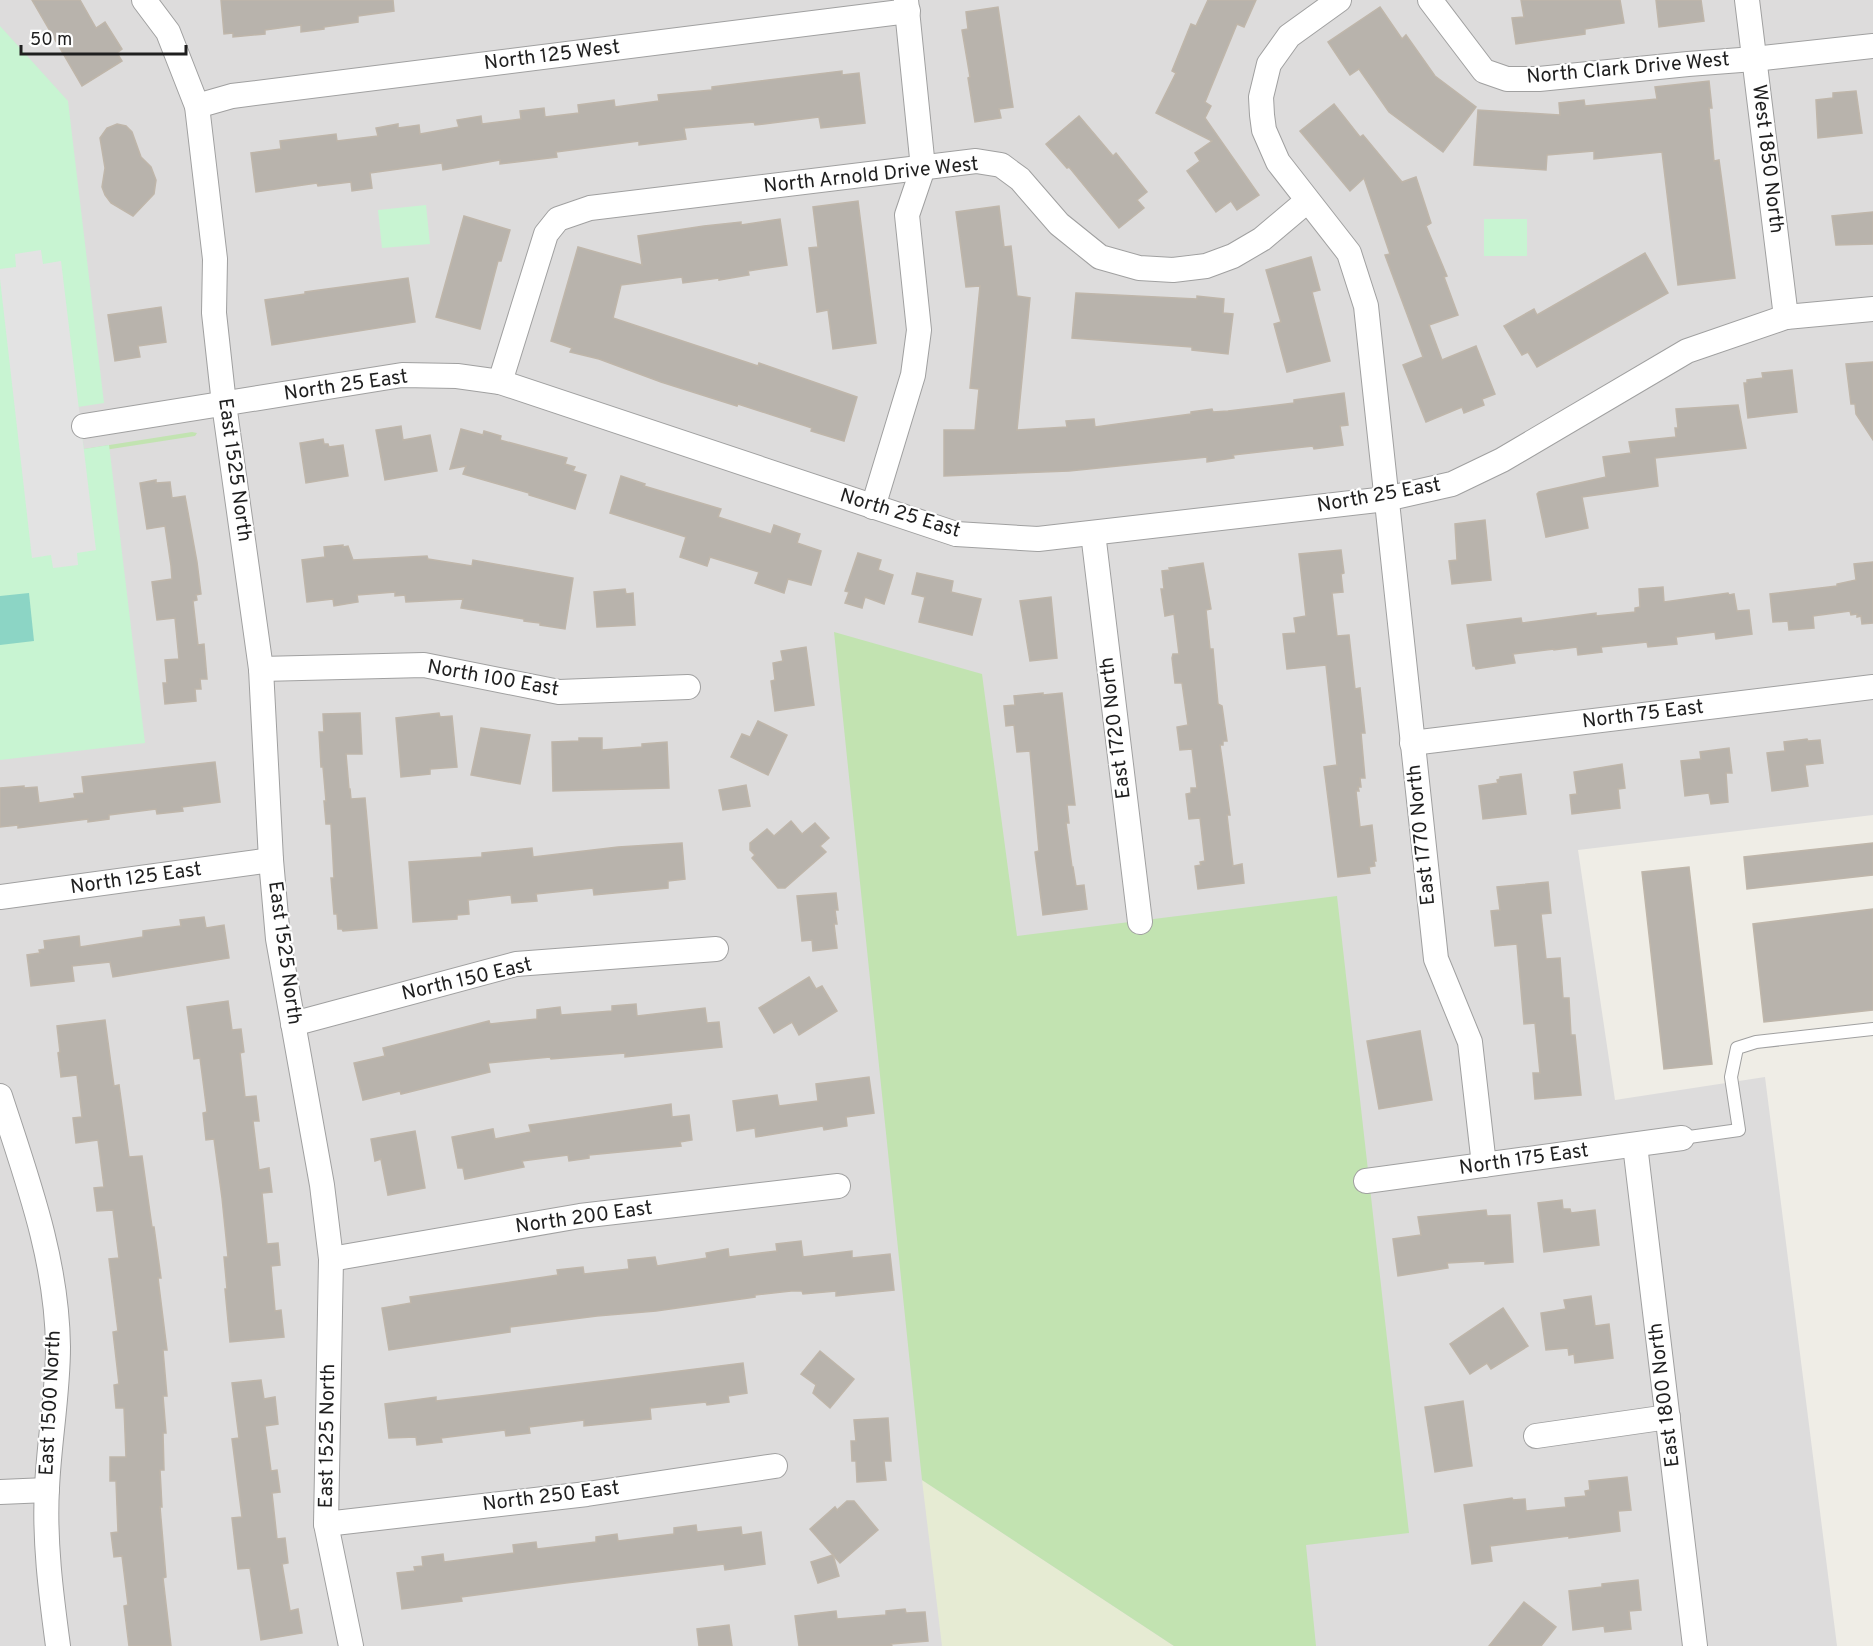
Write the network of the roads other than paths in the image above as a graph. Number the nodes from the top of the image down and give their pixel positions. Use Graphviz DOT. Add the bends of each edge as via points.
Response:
graph roads {
  1 [pos="144,0"];
  2 [pos="1339,0"];
  3 [pos="1430,0"];
  4 [pos="1747,0"];
  5 [pos="907,6"];
  6 [pos="1873,46"];
  7 [pos="1754,59"];
  8 [pos="197,106"];
  9 [pos="923,168"];
  10 [pos="1307,201"];
  11 [pos="1873,309"];
  12 [pos="1786,317"];
  13 [pos="500,382"];
  14 [pos="224,404"];
  15 [pos="84,426"];
  16 [pos="1386,499"];
  17 [pos="873,507"];
  18 [pos="1093,533"];
  19 [pos="261,669"];
  20 [pos="688,687"];
  21 [pos="1873,687"];
  22 [pos="1412,742"];
  23 [pos="271,860"];
  24 [pos="0,897"];
  25 [pos="1140,922"];
  26 [pos="716,949"];
  27 [pos="293,1024"];
  28 [pos="1873,1029"];
  29 [pos="0,1096"];
  30 [pos="1682,1138"];
  31 [pos="1635,1145"];
  32 [pos="1484,1165"];
  33 [pos="1366,1181"];
  34 [pos="838,1186"];
  35 [pos="331,1259"];
  36 [pos="1668,1417"];
  37 [pos="1536,1436"];
  38 [pos="775,1466"];
  39 [pos="47,1490"];
  40 [pos="0,1492"];
  41 [pos="326,1524"];
  42 [pos="57,1646"];
  43 [pos="351,1646"];
  44 [pos="1695,1646"];
  1 -- 8 [label="street, East 1525 North" via="168,32"];
  2 -- 10 [label="street, East 1770 North" via="1289,36 1269,64 1261,97 1264,130 1278,162"];
  3 -- 7 [label="street, North Clark Drive West" via="1484,71 1507,79"];
  4 -- 7 [label="street, West 1850 North"];
  5 -- 8 [label="street, North 125 West" via="232,96"];
  5 -- 9 [label="street"];
  6 -- 7 [label="street, North Clark Drive West"];
  7 -- 12 [label="street, West 1850 North"];
  8 -- 14 [label="street, East 1525 North" via="215,259 214,313"];
  9 -- 10 [label="street, North Arnold Drive West" via="976,161 1001,165 1020,179 1059,224 1100,257 1139,268 1173,270 1206,266 1233,256 1263,239"];
  9 -- 13 [label="street, North Arnold Drive West" via="590,208 558,219 546,234"];
  9 -- 17 [label="street" via="907,215 918,330 913,375"];
  10 -- 16 [label="street, East 1770 North" via="1349,253 1366,306"];
  11 -- 12 [label="street, North 25 East"];
  12 -- 16 [label="street, North 25 East" via="1686,351 1502,460 1452,484"];
  13 -- 14 [label="street, North 25 East" via="402,375"];
  13 -- 17 [label="street, North 25 East"];
  14 -- 15 [label="street, North 25 East"];
  14 -- 19 [label="street, East 1525 North"];
  16 -- 18 [label="street, North 25 East"];
  16 -- 22 [label="street, East 1770 North"];
  17 -- 18 [label="street, North 25 East" via="956,534 1038,539"];
  18 -- 25 [label="street, East 1720 North"];
  19 -- 20 [label="street, North 100 East" via="424,665 559,692"];
  19 -- 23 [label="street, East 1525 North"];
  21 -- 22 [label="street, North 75 East"];
  22 -- 32 [label="street, East 1770 North" via="1436,959 1470,1041"];
  23 -- 24 [label="street, North 125 East"];
  23 -- 27 [label="street, East 1525 North" via="278,939"];
  26 -- 27 [label="street, North 150 East" via="516,964"];
  27 -- 35 [label="street, East 1525 North"];
  28 -- 30 [label="lane" via="1756,1042 1737,1048 1731,1077 1739,1130"];
  29 -- 39 [label="street, East 1500 North" via="41,1221 53,1284 58,1348"];
  30 -- 31 [label="street, North 175 East"];
  31 -- 32 [label="street, North 175 East"];
  31 -- 36 [label="street, East 1800 North"];
  32 -- 33 [label="street, North 175 East"];
  34 -- 35 [label="street, North 200 East" via="580,1216"];
  35 -- 41 [label="street, East 1525 North"];
  36 -- 37 [label="street"];
  36 -- 44 [label="street, East 1800 North"];
  38 -- 41 [label="street, North 250 East" via="587,1494"];
  39 -- 40 [label="street"];
  39 -- 42 [label="street, East 1500 North" via="50,1584"];
  41 -- 43 [label="street, East 1525 North"];
}
